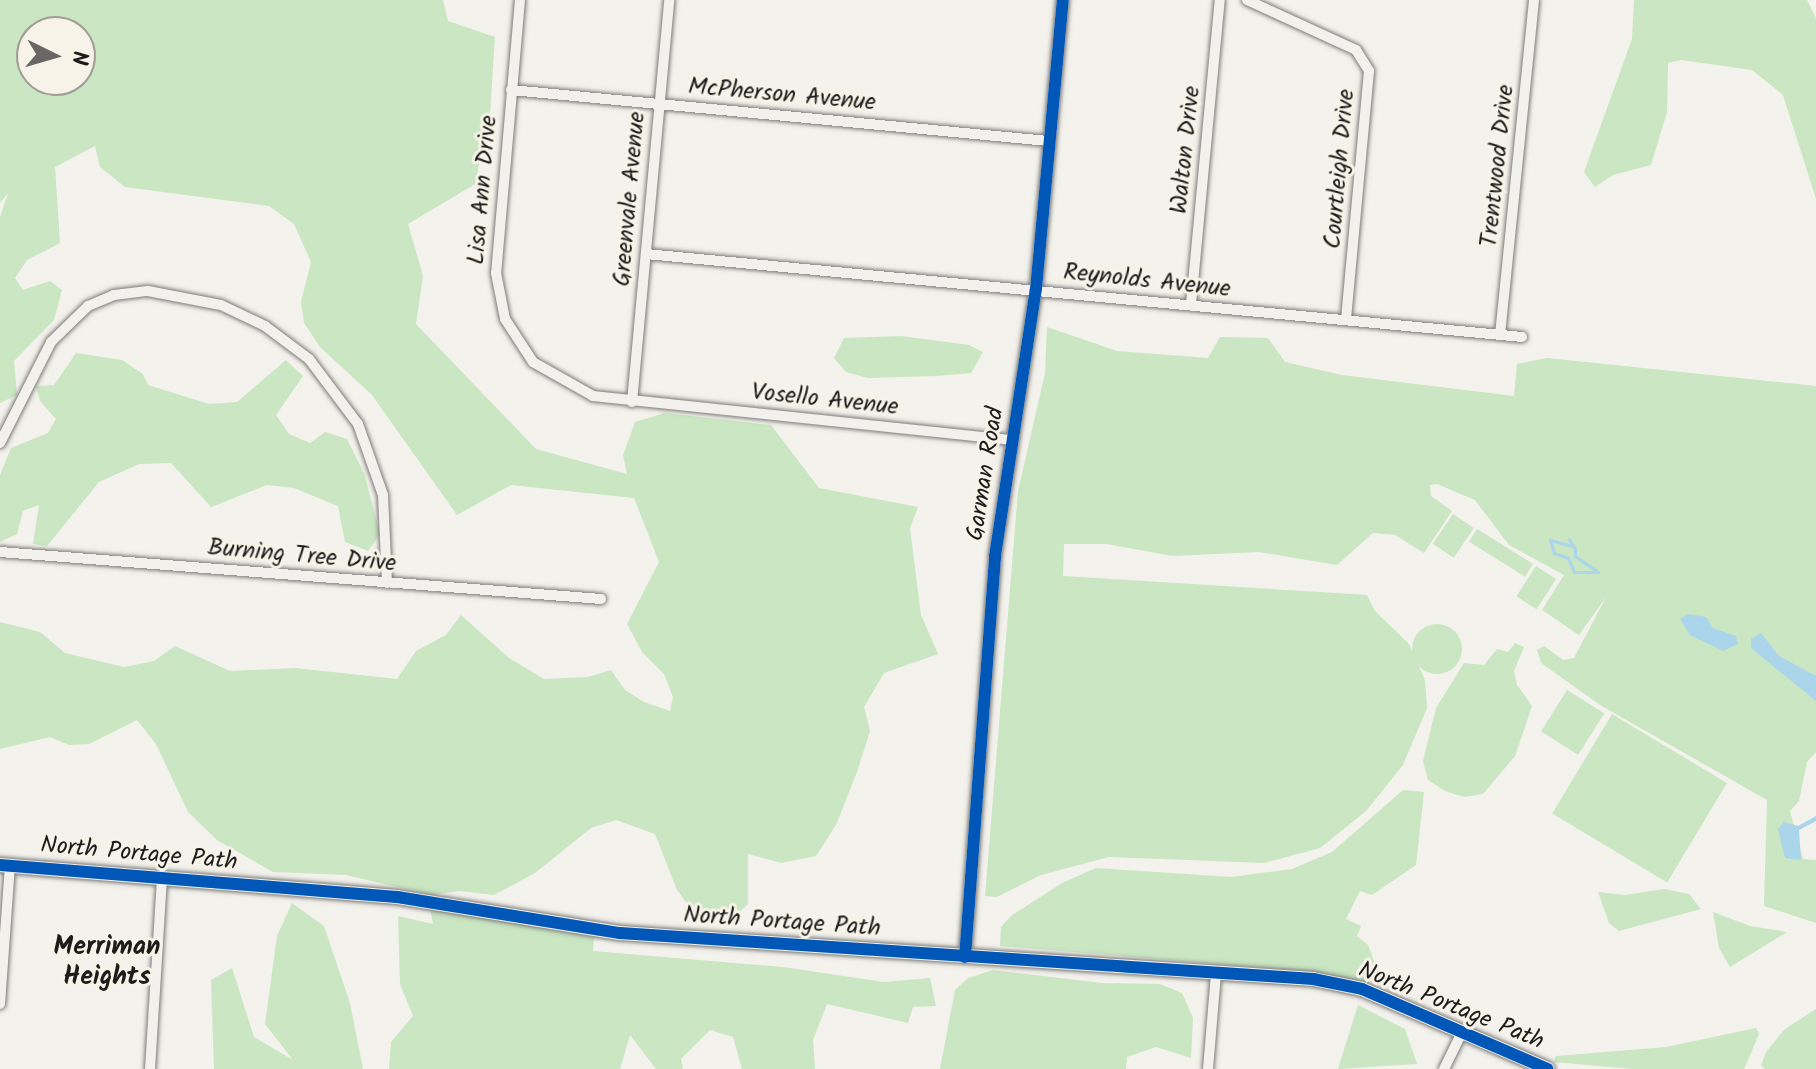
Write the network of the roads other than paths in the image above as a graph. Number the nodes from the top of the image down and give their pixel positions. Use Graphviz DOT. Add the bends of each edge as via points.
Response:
graph roads {
  1 [pos="520,0"];
  2 [pos="669,0"];
  3 [pos="1063,0"];
  4 [pos="1220,0"];
  5 [pos="1247,0"];
  6 [pos="1534,0"];
  7 [pos="511,90"];
  8 [pos="659,103"];
  9 [pos="1049,141"];
  10 [pos="646,254"];
  11 [pos="1036,289"];
  12 [pos="1191,304"];
  13 [pos="1346,320"];
  14 [pos="1500,335"];
  15 [pos="1522,337"];
  16 [pos="632,402"];
  17 [pos="1013,440"];
  18 [pos="0,443"];
  19 [pos="0,552"];
  20 [pos="387,583"];
  21 [pos="601,599"];
  22 [pos="5,865"];
  23 [pos="162,879"];
  24 [pos="965,957"];
  25 [pos="1216,973"];
  26 [pos="0,1004"];
  27 [pos="1461,1034"];
  28 [pos="150,1069"];
  29 [pos="1208,1069"];
  30 [pos="1444,1069"];
  31 [pos="1548,1069"];
  1 -- 7 [label="street, Lisa Ann Drive"];
  2 -- 8 [label="street, Greenvale Avenue"];
  3 -- 9 [label="street, Garman Road"];
  4 -- 12 [label="street, Walton Drive"];
  5 -- 13 [label="street, Courtleigh Drive" via="1356,50 1369,71"];
  6 -- 14 [label="street, Trentwood Drive"];
  7 -- 8 [label="street, McPherson Avenue"];
  7 -- 16 [label="street, Lisa Ann Drive" via="496,273 505,319 525,353 550,376 593,396"];
  8 -- 9 [label="street, McPherson Avenue"];
  8 -- 10 [label="street, Greenvale Avenue"];
  9 -- 11 [label="street, Garman Road"];
  10 -- 11 [label="street, Reynolds Avenue"];
  10 -- 16 [label="street, Greenvale Avenue"];
  11 -- 12 [label="street, Reynolds Avenue"];
  11 -- 17 [label="street, Garman Road"];
  12 -- 13 [label="street, Reynolds Avenue"];
  13 -- 14 [label="street, Reynolds Avenue"];
  14 -- 15 [label="street, Reynolds Avenue"];
  16 -- 17 [label="street, Vosello Avenue"];
  17 -- 24 [label="street, Garman Road" via="995,556"];
  18 -- 20 [label="street" via="51,342 88,306 114,295 148,291 221,305 265,326 309,359 358,424 383,495"];
  19 -- 20 [label="street, Burning Tree Drive"];
  20 -- 21 [label="street, Burning Tree Drive"];
  22 -- 23 [label="main road, North Portage Path"];
  22 -- 26 [label="street"];
  23 -- 24 [label="main road, North Portage Path" via="397,897 579,929"];
  23 -- 28 [label="street"];
  24 -- 25 [label="main road, North Portage Path"];
  25 -- 27 [label="main road, North Portage Path" via="1313,979 1362,989"];
  25 -- 29 [label="street"];
  27 -- 30 [label="street"];
  27 -- 31 [label="main road, North Portage Path"];
}
